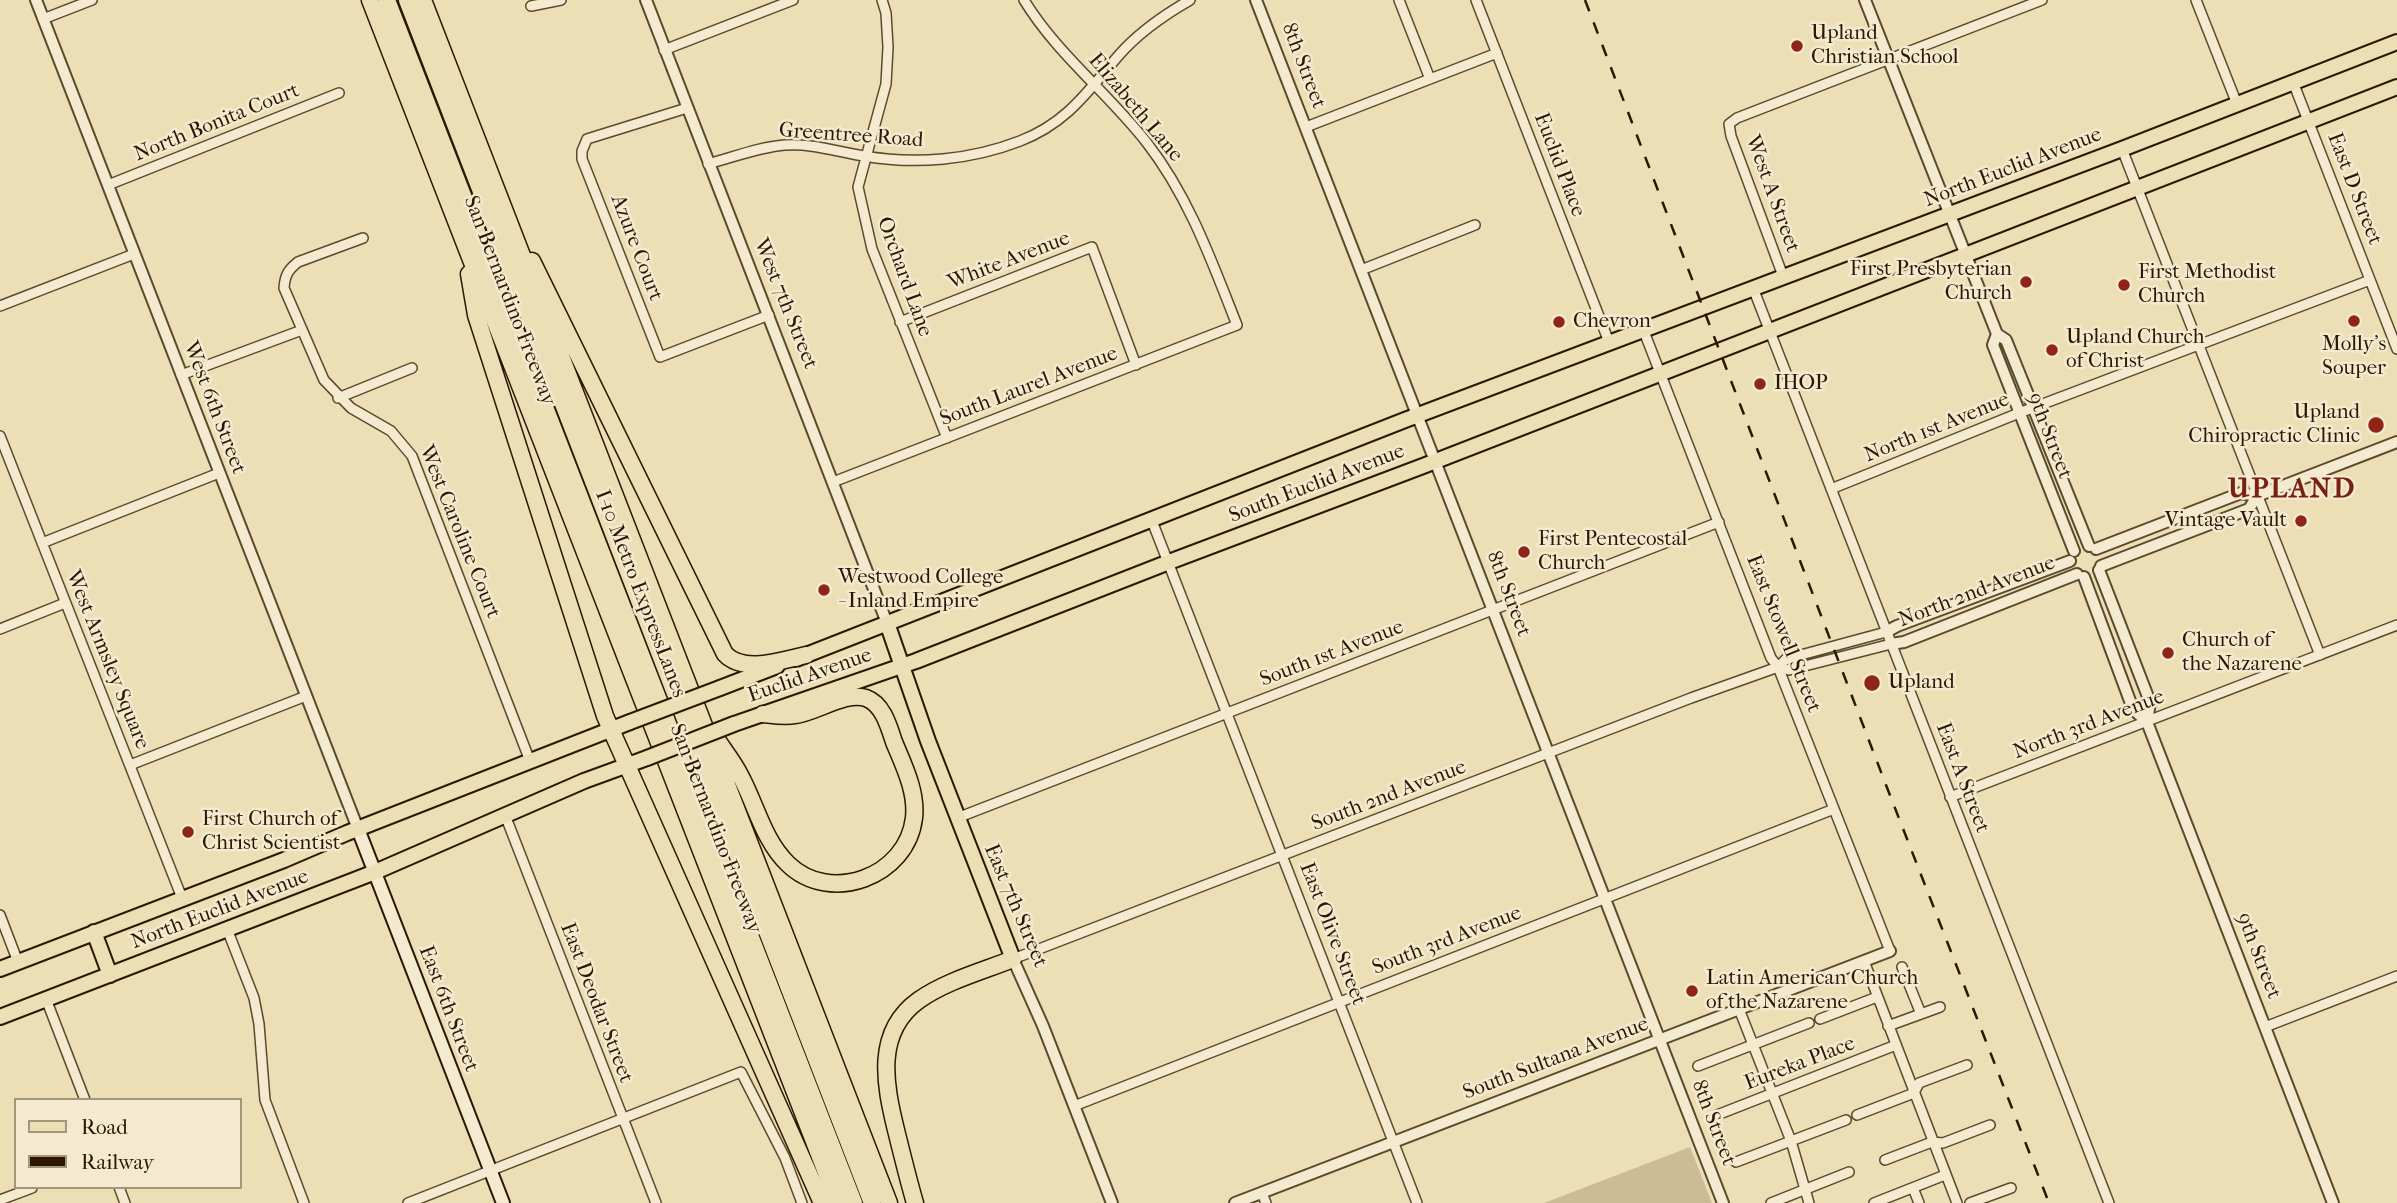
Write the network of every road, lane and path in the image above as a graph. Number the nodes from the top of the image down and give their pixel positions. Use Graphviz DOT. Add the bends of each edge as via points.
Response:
graph roads {
  1 [pos="36,0"];
  2 [pos="92,0"];
  3 [pos="370,0"];
  4 [pos="387,0"];
  5 [pos="407,0"];
  6 [pos="423,0"];
  7 [pos="561,0"];
  8 [pos="646,0"];
  9 [pos="793,0"];
  10 [pos="882,0"];
  11 [pos="1024,0"];
  12 [pos="1190,0"];
  13 [pos="1256,0"];
  14 [pos="1399,0"];
  15 [pos="1476,0"];
  16 [pos="1866,0"];
  17 [pos="2042,0"];
  18 [pos="2196,0"];
  19 [pos="531,6"];
  20 [pos="43,19"];
  21 [pos="2397,42"];
  22 [pos="664,50"];
  23 [pos="1497,53"];
  24 [pos="1888,59"];
  25 [pos="1430,79"];
  26 [pos="2293,82"];
  27 [pos="1095,85"];
  28 [pos="2397,87"];
  29 [pos="339,93"];
  30 [pos="2237,104"];
  31 [pos="687,108"];
  32 [pos="2309,122"];
  33 [pos="1306,127"];
  34 [pos="2122,149"];
  35 [pos="865,157"];
  36 [pos="708,164"];
  37 [pos="108,186"];
  38 [pos="2138,188"];
  39 [pos="496,190"];
  40 [pos="1949,214"];
  41 [pos="1475,225"];
  42 [pos="363,238"];
  43 [pos="465,244"];
  44 [pos="134,254"];
  45 [pos="1965,255"];
  46 [pos="1361,270"];
  47 [pos="1783,276"];
  48 [pos="2370,279"];
  49 [pos="1753,288"];
  50 [pos="0,306"];
  51 [pos="769,316"];
  52 [pos="900,322"];
  53 [pos="1237,325"];
  54 [pos="1643,329"];
  55 [pos="302,330"];
  56 [pos="1770,332"];
  57 [pos="1997,334"];
  58 [pos="1609,342"];
  59 [pos="2198,346"];
  60 [pos="2397,349"];
  61 [pos="1136,365"];
  62 [pos="412,368"];
  63 [pos="1661,374"];
  64 [pos="181,375"];
  65 [pos="338,398"];
  66 [pos="2034,407"];
  67 [pos="2019,413"];
  68 [pos="1417,416"];
  69 [pos="0,436"];
  70 [pos="947,438"];
  71 [pos="2397,442"];
  72 [pos="1435,461"];
  73 [pos="219,473"];
  74 [pos="833,482"];
  75 [pos="1831,489"];
  76 [pos="2257,496"];
  77 [pos="1152,521"];
  78 [pos="1719,522"];
  79 [pos="42,543"];
  80 [pos="2092,548"];
  81 [pos="2072,556"];
  82 [pos="1169,562"];
  83 [pos="2100,568"];
  84 [pos="2080,575"];
  85 [pos="972,591"];
  86 [pos="65,603"];
  87 [pos="1493,610"];
  88 [pos="887,623"];
  89 [pos="2397,625"];
  90 [pos="0,629"];
  91 [pos="987,632"];
  92 [pos="1886,632"];
  93 [pos="1891,644"];
  94 [pos="806,655"];
  95 [pos="2320,655"];
  96 [pos="901,666"];
  97 [pos="1778,667"];
  98 [pos="306,696"];
  99 [pos="697,709"];
  100 [pos="1227,713"];
  101 [pos="763,714"];
  102 [pos="630,722"];
  103 [pos="2147,722"];
  104 [pos="610,730"];
  105 [pos="1548,753"];
  106 [pos="646,758"];
  107 [pos="530,761"];
  108 [pos="130,765"];
  109 [pos="625,765"];
  110 [pos="1950,797"];
  111 [pos="1834,809"];
  112 [pos="505,815"];
  113 [pos="957,818"];
  114 [pos="358,829"];
  115 [pos="1282,856"];
  116 [pos="375,872"];
  117 [pos="182,898"];
  118 [pos="1606,898"];
  119 [pos="0,915"];
  120 [pos="227,929"];
  121 [pos="94,932"];
  122 [pos="1890,951"];
  123 [pos="1013,959"];
  124 [pos="1864,961"];
  125 [pos="18,962"];
  126 [pos="1902,967"];
  127 [pos="0,969"];
  128 [pos="110,975"];
  129 [pos="2397,976"];
  130 [pos="1877,996"];
  131 [pos="46,999"];
  132 [pos="1339,1002"];
  133 [pos="1940,1007"];
  134 [pos="1739,1009"];
  135 [pos="1921,1014"];
  136 [pos="0,1017"];
  137 [pos="1820,1019"];
  138 [pos="1809,1023"];
  139 [pos="1888,1026"];
  140 [pos="2265,1027"];
  141 [pos="1661,1039"];
  142 [pos="1753,1045"];
  143 [pos="1896,1045"];
  144 [pos="1967,1065"];
  145 [pos="1698,1066"];
  146 [pos="1914,1093"];
  147 [pos="1772,1094"];
  148 [pos="84,1098"];
  149 [pos="1073,1105"];
  150 [pos="1717,1115"];
  151 [pos="1857,1115"];
  152 [pos="622,1119"];
  153 [pos="1846,1120"];
  154 [pos="1990,1125"];
  155 [pos="1791,1141"];
  156 [pos="1394,1142"];
  157 [pos="1932,1142"];
  158 [pos="1885,1160"];
  159 [pos="1737,1162"];
  160 [pos="491,1171"];
  161 [pos="1849,1172"];
  162 [pos="1944,1175"];
  163 [pos="1913,1188"];
  164 [pos="2011,1188"];
  165 [pos="29,1189"];
  166 [pos="1804,1190"];
  167 [pos="1264,1198"];
  168 [pos="0,1200"];
  169 [pos="304,1203"];
  170 [pos="408,1203"];
  171 [pos="503,1203"];
  172 [pos="656,1203"];
  173 [pos="802,1203"];
  174 [pos="822,1203"];
  175 [pos="838,1203"];
  176 [pos="854,1203"];
  177 [pos="872,1203"];
  178 [pos="889,1203"];
  179 [pos="915,1203"];
  180 [pos="1112,1203"];
  181 [pos="1235,1203"];
  182 [pos="1417,1203"];
  183 [pos="1723,1203"];
  184 [pos="1771,1203"];
  185 [pos="1809,1203"];
  186 [pos="1874,1203"];
  187 [pos="1919,1203"];
  188 [pos="1957,1203"];
  189 [pos="1970,1203"];
  190 [pos="2109,1203"];
  191 [pos="2333,1203"];
  1 -- 20 [label="street, West 6th Street"];
  2 -- 20 [label="street"];
  3 -- 43 [label="highway, San Bernardino Freeway"];
  4 -- 176 [label="highway, I-10 Metro ExpressLanes"];
  5 -- 177 [label="highway, I-10 Metro ExpressLanes"];
  6 -- 39 [label="highway, San Bernardino Freeway"];
  7 -- 19 [label="street"];
  8 -- 22 [label="street, West 7th Street"];
  9 -- 22 [label="street"];
  10 -- 35 [label="street, Orchard Lane" via="888,47 886,84"];
  11 -- 27 [label="street, Elizabeth Lane" via="1048,36"];
  12 -- 27 [label="street, Greentree Road" via="1145,30"];
  13 -- 33 [label="street, 8th Street"];
  14 -- 25 [label="street"];
  15 -- 23 [label="street, Euclid Place"];
  16 -- 24 [label="street, 9th Street"];
  17 -- 24 [label="street"];
  18 -- 30 [label="street"];
  20 -- 37 [label="street, West 6th Street"];
  21 -- 26 [label="main road, North Euclid Avenue"];
  22 -- 31 [label="street, West 7th Street"];
  23 -- 25 [label="street"];
  23 -- 58 [label="street, Euclid Place"];
  24 -- 40 [label="street, 9th Street"];
  24 -- 47 [label="street, West A Street" via="1729,124"];
  25 -- 33 [label="street"];
  26 -- 30 [label="main road, North Euclid Avenue"];
  26 -- 32 [label="street, East D Street"];
  27 -- 35 [label="street, Greentree Road" via="1060,119 992,150 933,160"];
  27 -- 53 [label="street, Elizabeth Lane" via="1146,143 1179,190"];
  28 -- 32 [label="main road"];
  29 -- 37 [label="street, North Bonita Court"];
  30 -- 34 [label="main road, North Euclid Avenue"];
  31 -- 36 [label="street, West 7th Street"];
  31 -- 51 [label="street, Azure Court" via="587,139 582,151 660,357"];
  32 -- 38 [label="main road"];
  32 -- 48 [label="street, East D Street"];
  33 -- 46 [label="street, 8th Street"];
  34 -- 38 [label="street"];
  34 -- 40 [label="main road, North Euclid Avenue"];
  35 -- 36 [label="street, Greentree Road" via="788,145"];
  35 -- 52 [label="street, Orchard Lane" via="858,187 863,216"];
  36 -- 51 [label="street, West 7th Street"];
  37 -- 44 [label="street, West 6th Street"];
  38 -- 45 [label="main road"];
  38 -- 59 [label="street"];
  39 -- 94 [label="highway" via="724,654 734,662 757,664"];
  39 -- 99 [label="highway, San Bernardino Freeway"];
  40 -- 45 [label="street, 9th Street"];
  40 -- 47 [label="main road, North Euclid Avenue"];
  41 -- 46 [label="street"];
  42 -- 55 [label="street, West Caroline Court" via="289,269 284,288"];
  43 -- 104 [label="highway" via="476,315"];
  43 -- 175 [label="highway, San Bernardino Freeway"];
  44 -- 50 [label="street"];
  44 -- 64 [label="street, West 6th Street"];
  45 -- 56 [label="main road"];
  45 -- 57 [label="street, 9th Street"];
  46 -- 68 [label="street, 8th Street"];
  47 -- 49 [label="main road, North Euclid Avenue"];
  48 -- 59 [label="street, North 1st Avenue"];
  48 -- 60 [label="street, East D Street"];
  49 -- 54 [label="main road, North Euclid Avenue"];
  49 -- 56 [label="street, East A Street"];
  51 -- 74 [label="street, West 7th Street"];
  52 -- 61 [label="street, White Avenue" via="1092,247"];
  52 -- 70 [label="street, Orchard Lane"];
  53 -- 61 [label="street, South Laurel Avenue"];
  54 -- 58 [label="main road, South Euclid Avenue"];
  54 -- 63 [label="street, East Stowell Street"];
  55 -- 64 [label="street"];
  55 -- 65 [label="street, West Caroline Court" via="324,380"];
  56 -- 63 [label="main road"];
  56 -- 75 [label="street, East A Street"];
  57 -- 66 [label="street, 9th Street" via="2006,340"];
  57 -- 67 [label="street, 9th Street" via="1993,345"];
  58 -- 68 [label="main road, South Euclid Avenue"];
  59 -- 66 [label="street, North 1st Avenue"];
  59 -- 76 [label="street"];
  61 -- 70 [label="street, South Laurel Avenue"];
  62 -- 65 [label="street"];
  63 -- 72 [label="main road, South Euclid Avenue"];
  63 -- 78 [label="street, East Stowell Street"];
  64 -- 73 [label="street, West 6th Street"];
  65 -- 107 [label="street, West Caroline Court" via="391,431 412,456"];
  66 -- 67 [label="street, North 1st Avenue"];
  66 -- 80 [label="street, 9th Street"];
  67 -- 75 [label="street, North 1st Avenue"];
  67 -- 81 [label="street, 9th Street"];
  68 -- 72 [label="street, 8th Street"];
  68 -- 77 [label="main road, South Euclid Avenue"];
  69 -- 79 [label="street, West Armsley Square"];
  70 -- 74 [label="street, South Laurel Avenue"];
  71 -- 76 [label="street"];
  72 -- 82 [label="main road, South Euclid Avenue"];
  72 -- 87 [label="street, 8th Street"];
  73 -- 79 [label="street"];
  73 -- 98 [label="street, West 6th Street"];
  74 -- 88 [label="street, West 7th Street"];
  75 -- 92 [label="street, East A Street"];
  76 -- 80 [label="street" via="2241,492"];
  76 -- 83 [label="street" via="2249,509"];
  76 -- 95 [label="street"];
  77 -- 82 [label="street, East Olive Street"];
  77 -- 85 [label="main road, South Euclid Avenue"];
  78 -- 87 [label="street, South 1st Avenue"];
  78 -- 97 [label="street, East Stowell Street"];
  79 -- 86 [label="street, West Armsley Square"];
  80 -- 81 [label="street" via="2081,547"];
  80 -- 83 [label="street" via="2101,558"];
  81 -- 84 [label="street" via="2072,568"];
  81 -- 92 [label="street, North 2nd Avenue"];
  82 -- 91 [label="main road, South Euclid Avenue"];
  82 -- 100 [label="street, East Olive Street"];
  83 -- 84 [label="street" via="2091,576"];
  83 -- 103 [label="street, 9th Street" via="2150,702"];
  84 -- 93 [label="street, North 2nd Avenue"];
  84 -- 103 [label="street, 9th Street" via="2133,709"];
  85 -- 88 [label="main road, Euclid Avenue"];
  86 -- 90 [label="street"];
  86 -- 108 [label="street, West Armsley Square"];
  87 -- 100 [label="street, South 1st Avenue"];
  87 -- 105 [label="street, 8th Street"];
  88 -- 94 [label="main road, Euclid Avenue"];
  88 -- 96 [label="main road, East 7th Street"];
  89 -- 95 [label="street, North 3rd Avenue"];
  91 -- 96 [label="main road, Euclid Avenue"];
  92 -- 93 [label="street, East A Street"];
  92 -- 97 [label="street, South 2nd Avenue" via="1786,659"];
  93 -- 97 [label="street, South 2nd Avenue" via="1789,670"];
  93 -- 110 [label="street, East A Street"];
  94 -- 102 [label="main road, Euclid Avenue, bridge"];
  95 -- 103 [label="street, North 3rd Avenue"];
  96 -- 101 [label="main road, Euclid Avenue"];
  96 -- 113 [label="main road, East 7th Street"];
  97 -- 105 [label="street, South 2nd Avenue"];
  97 -- 111 [label="street, East Stowell Street"];
  98 -- 108 [label="street"];
  98 -- 114 [label="street, West 6th Street"];
  99 -- 101 [label="highway" via="740,775 779,853 797,872 817,881 848,883 874,875 889,864 905,846 915,805 879,709 859,697 795,715"];
  99 -- 178 [label="highway, San Bernardino Freeway"];
  100 -- 113 [label="street, South 1st Avenue"];
  100 -- 115 [label="street, East Olive Street"];
  101 -- 106 [label="main road, Euclid Avenue, bridge"];
  102 -- 104 [label="main road, North Euclid Avenue"];
  103 -- 110 [label="street, North 3rd Avenue"];
  103 -- 140 [label="street, 9th Street"];
  104 -- 107 [label="main road, North Euclid Avenue"];
  104 -- 109 [label="highway"];
  105 -- 115 [label="street, South 2nd Avenue"];
  105 -- 118 [label="street, 8th Street"];
  106 -- 109 [label="main road, North Euclid Avenue"];
  107 -- 114 [label="main road, North Euclid Avenue"];
  108 -- 117 [label="street, West Armsley Square"];
  109 -- 112 [label="main road, North Euclid Avenue"];
  109 -- 174 [label="highway"];
  110 -- 190 [label="street, East A Street"];
  111 -- 118 [label="street, South 3rd Avenue"];
  111 -- 122 [label="street, East Stowell Street"];
  112 -- 116 [label="main road, North Euclid Avenue"];
  112 -- 152 [label="street, East Deodar Street"];
  113 -- 123 [label="main road, East 7th Street"];
  114 -- 116 [label="main road, East 6th Street"];
  114 -- 117 [label="main road, North Euclid Avenue"];
  115 -- 123 [label="street, South 2nd Avenue"];
  115 -- 132 [label="street, East Olive Street"];
  116 -- 120 [label="main road, North Euclid Avenue"];
  116 -- 160 [label="main road, East 6th Street"];
  117 -- 121 [label="main road, North Euclid Avenue"];
  118 -- 132 [label="street, South 3rd Avenue"];
  118 -- 141 [label="street, 8th Street"];
  119 -- 125 [label="street"];
  120 -- 128 [label="main road, North Euclid Avenue"];
  120 -- 169 [label="street" via="254,998 265,1100"];
  121 -- 125 [label="main road, North Euclid Avenue"];
  121 -- 128 [label="main road"];
  122 -- 124 [label="street, South Sultana Avenue"];
  123 -- 149 [label="street, East 7th Street"];
  123 -- 179 [label="highway" via="919,1000 891,1037 886,1085"];
  124 -- 130 [label="street"];
  124 -- 134 [label="street, South Sultana Avenue"];
  125 -- 127 [label="main road, North Euclid Avenue"];
  126 -- 135 [label="street"];
  128 -- 131 [label="main road, North Euclid Avenue"];
  129 -- 140 [label="street"];
  130 -- 137 [label="street"];
  130 -- 139 [label="street"];
  131 -- 136 [label="main road, North Euclid Avenue"];
  131 -- 148 [label="street"];
  132 -- 149 [label="street, South 3rd Avenue"];
  132 -- 156 [label="street, East Olive Street"];
  133 -- 135 [label="street"];
  134 -- 141 [label="street, South Sultana Avenue"];
  134 -- 142 [label="street"];
  135 -- 139 [label="street"];
  138 -- 142 [label="street"];
  139 -- 143 [label="street"];
  140 -- 191 [label="street, 9th Street"];
  141 -- 156 [label="street, South Sultana Avenue"];
  141 -- 183 [label="street, 8th Street"];
  142 -- 145 [label="street"];
  142 -- 147 [label="street"];
  143 -- 146 [label="street"];
  143 -- 147 [label="street, Eureka Place"];
  144 -- 146 [label="street" via="1919,1083"];
  146 -- 151 [label="street"];
  146 -- 157 [label="street"];
  147 -- 150 [label="street, Eureka Place"];
  147 -- 155 [label="street"];
  149 -- 180 [label="street, East 7th Street"];
  152 -- 160 [label="street"];
  152 -- 172 [label="street, East Deodar Street"];
  152 -- 173 [label="street" via="741,1072 785,1158"];
  153 -- 155 [label="street"];
  154 -- 157 [label="street" via="1943,1143"];
  155 -- 159 [label="street"];
  155 -- 166 [label="street"];
  156 -- 167 [label="street, South Sultana Avenue"];
  156 -- 182 [label="street, East Olive Street"];
  157 -- 158 [label="street"];
  157 -- 162 [label="street"];
  160 -- 170 [label="street"];
  160 -- 171 [label="main road, East 6th Street"];
  161 -- 166 [label="street"];
  162 -- 163 [label="street"];
  162 -- 188 [label="street"];
  163 -- 186 [label="street"];
  163 -- 187 [label="street"];
  164 -- 189 [label="street"];
  165 -- 168 [label="street"];
  166 -- 184 [label="street"];
  166 -- 185 [label="street"];
  167 -- 181 [label="street, South Sultana Avenue"];
}
